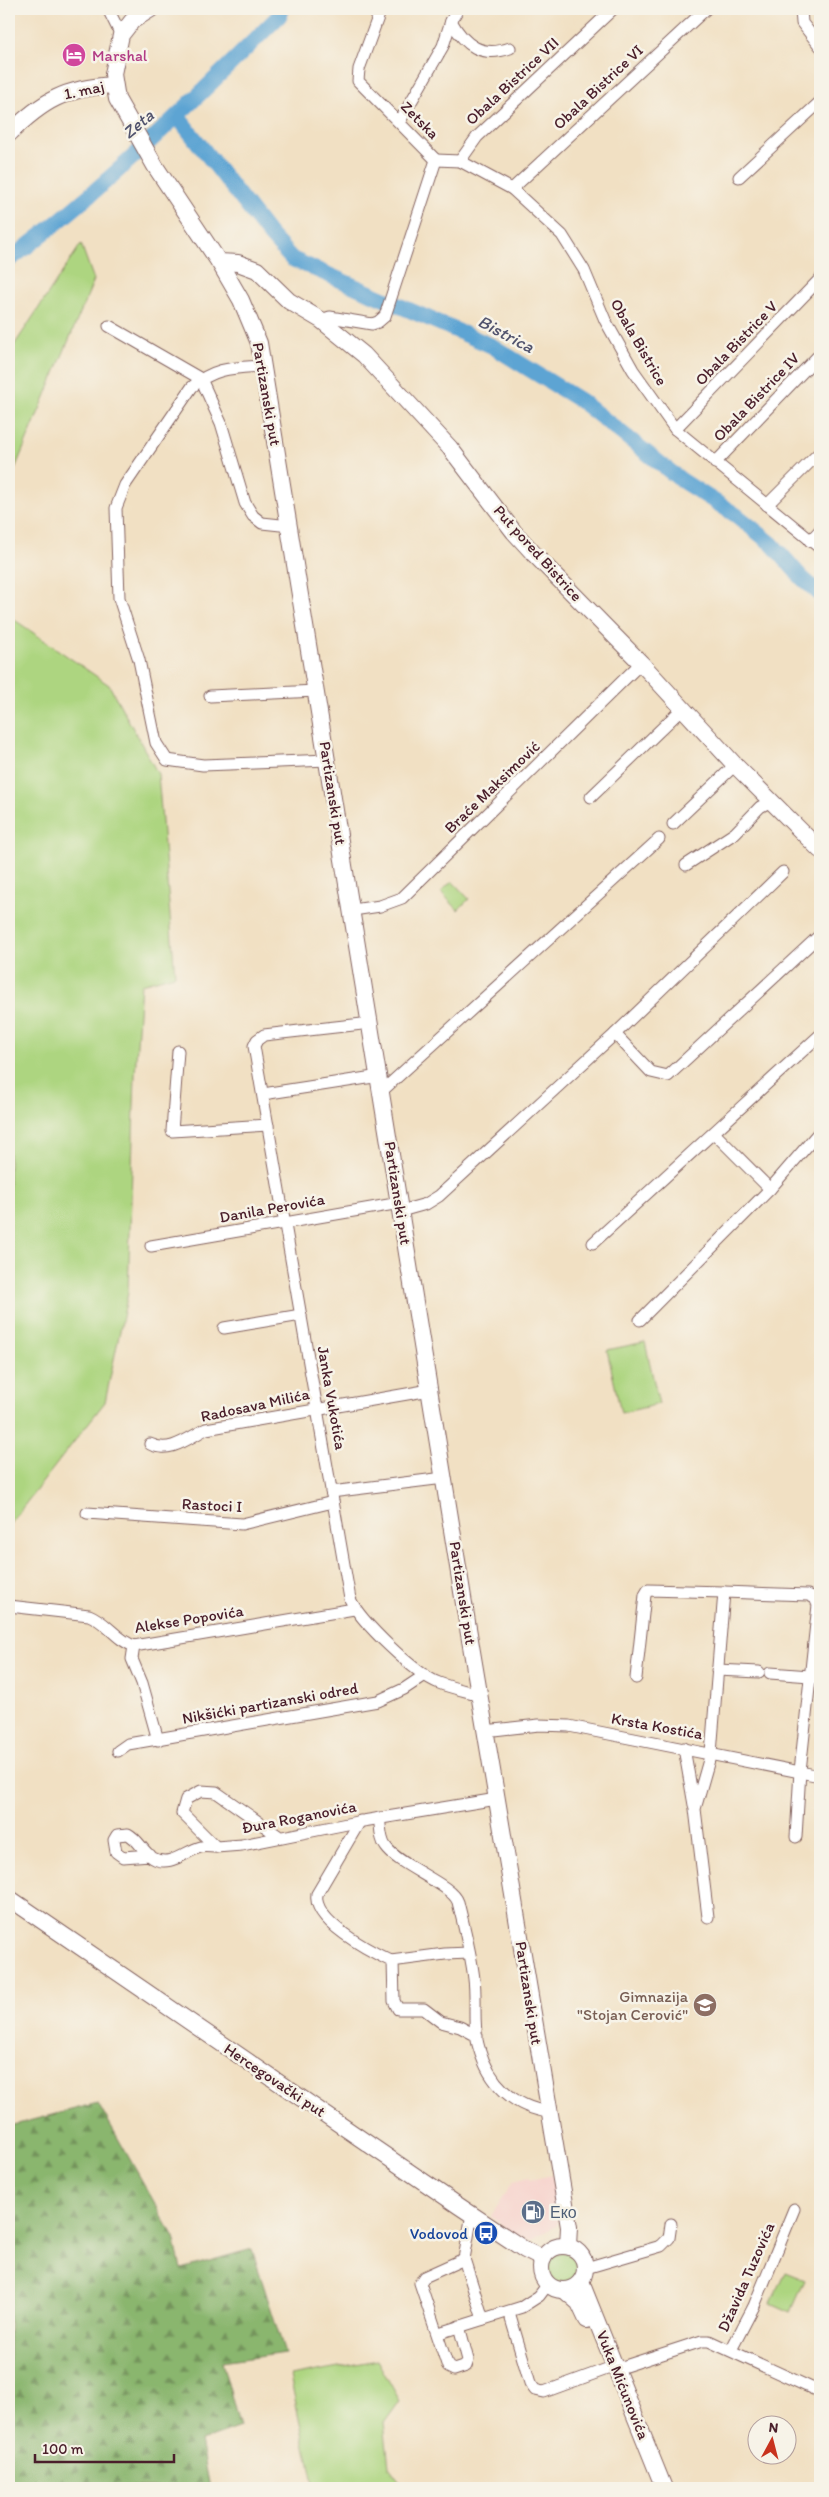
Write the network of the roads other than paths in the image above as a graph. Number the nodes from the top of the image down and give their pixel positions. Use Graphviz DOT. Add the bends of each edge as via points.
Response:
graph roads {
  1 [pos="108,9"];
  2 [pos="152,9"];
  3 [pos="381,9"];
  4 [pos="458,9"];
  5 [pos="613,9"];
  6 [pos="706,9"];
  7 [pos="801,9"];
  8 [pos="451,21"];
  9 [pos="121,35"];
  10 [pos="820,46"];
  11 [pos="510,48"];
  12 [pos="113,85"];
  13 [pos="820,102"];
  14 [pos="400,121"];
  15 [pos="9,134"];
  16 [pos="436,160"];
  17 [pos="460,161"];
  18 [pos="740,177"];
  19 [pos="512,189"];
  20 [pos="219,262"];
  21 [pos="820,279"];
  22 [pos="321,320"];
  23 [pos="109,326"];
  24 [pos="820,354"];
  25 [pos="263,366"];
  26 [pos="201,379"];
  27 [pos="675,429"];
  28 [pos="820,452"];
  29 [pos="715,463"];
  30 [pos="767,505"];
  31 [pos="290,526"];
  32 [pos="820,530"];
  33 [pos="810,540"];
  34 [pos="820,548"];
  35 [pos="641,663"];
  36 [pos="316,691"];
  37 [pos="210,696"];
  38 [pos="683,708"];
  39 [pos="328,760"];
  40 [pos="735,765"];
  41 [pos="591,797"];
  42 [pos="771,801"];
  43 [pos="673,824"];
  44 [pos="659,839"];
  45 [pos="820,850"];
  46 [pos="686,865"];
  47 [pos="783,872"];
  48 [pos="353,910"];
  49 [pos="820,935"];
  50 [pos="371,1023"];
  51 [pos="615,1034"];
  52 [pos="820,1035"];
  53 [pos="178,1051"];
  54 [pos="381,1083"];
  55 [pos="263,1094"];
  56 [pos="268,1125"];
  57 [pos="820,1131"];
  58 [pos="714,1133"];
  59 [pos="770,1189"];
  60 [pos="400,1207"];
  61 [pos="285,1221"];
  62 [pos="593,1243"];
  63 [pos="151,1246"];
  64 [pos="301,1315"];
  65 [pos="640,1320"];
  66 [pos="224,1328"];
  67 [pos="430,1390"];
  68 [pos="317,1408"];
  69 [pos="150,1444"];
  70 [pos="444,1478"];
  71 [pos="332,1497"];
  72 [pos="87,1513"];
  73 [pos="724,1592"];
  74 [pos="9,1606"];
  75 [pos="354,1609"];
  76 [pos="134,1646"];
  77 [pos="717,1670"];
  78 [pos="425,1675"];
  79 [pos="810,1676"];
  80 [pos="636,1678"];
  81 [pos="480,1695"];
  82 [pos="486,1731"];
  83 [pos="158,1740"];
  84 [pos="684,1748"];
  85 [pos="118,1751"];
  86 [pos="711,1753"];
  87 [pos="800,1771"];
  88 [pos="820,1776"];
  89 [pos="497,1799"];
  90 [pos="694,1809"];
  91 [pos="379,1818"];
  92 [pos="360,1821"];
  93 [pos="280,1838"];
  94 [pos="796,1838"];
  95 [pos="216,1847"];
  96 [pos="150,1855"];
  97 [pos="9,1898"];
  98 [pos="708,1917"];
  99 [pos="470,1953"];
  100 [pos="393,1961"];
  101 [pos="477,2036"];
  102 [pos="549,2112"];
  103 [pos="794,2209"];
  104 [pos="472,2214"];
  105 [pos="670,2224"];
  106 [pos="568,2246"];
  107 [pos="464,2259"];
  108 [pos="543,2259"];
  109 [pos="584,2275"];
  110 [pos="548,2284"];
  111 [pos="564,2290"];
  112 [pos="509,2312"];
  113 [pos="483,2319"];
  114 [pos="459,2326"];
  115 [pos="439,2333"];
  116 [pos="731,2350"];
  117 [pos="611,2369"];
  118 [pos="820,2392"];
  119 [pos="653,2488"];
  120 [pos="664,2488"];
  1 -- 9 [label="street"];
  2 -- 9 [label="street" via="132,21"];
  3 -- 14 [label="street, Zetska" via="357,74 358,81"];
  4 -- 8 [label="street"];
  5 -- 17 [label="street, Obala Bistrice VII" via="477,136"];
  6 -- 19 [label="street, Obala Bistrice VI"];
  7 -- 10 [label="street" via="802,23"];
  8 -- 11 [label="street" via="459,35 485,52"];
  8 -- 14 [label="street" via="443,46"];
  9 -- 12 [label="street"];
  12 -- 15 [label="street, 1. maj" via="90,86 60,95 27,116"];
  12 -- 20 [label="street, Partizanski put" via="120,107 155,166"];
  13 -- 18 [label="street"];
  14 -- 16 [label="street, Zetska"];
  16 -- 17 [label="street, Obala Bistrice"];
  16 -- 22 [label="street, Zetska" via="385,316 372,324 330,317"];
  17 -- 19 [label="street, Obala Bistrice"];
  19 -- 27 [label="street, Obala Bistrice" via="562,235 584,270 605,320 633,370"];
  20 -- 22 [label="street, Put pored Bistrice" via="238,263 258,270 289,301"];
  20 -- 25 [label="street, Partizanski put" via="260,342"];
  21 -- 27 [label="street, Obala Bistrice V"];
  22 -- 35 [label="street, Put pored Bistrice" via="364,355 406,399 450,448 514,532"];
  23 -- 26 [label="street"];
  24 -- 29 [label="street, Obala Bistrice IV"];
  25 -- 26 [label="street" via="222,370"];
  25 -- 31 [label="street, Partizanski put"];
  26 -- 31 [label="street" via="221,422 245,503 253,516 267,524"];
  26 -- 39 [label="street" via="192,387 125,485 116,508 119,598 140,660 156,743 166,760 183,763 241,765"];
  27 -- 29 [label="street, Obala Bistrice"];
  28 -- 30 [label="street"];
  29 -- 30 [label="street, Obala Bistrice"];
  30 -- 33 [label="street, Obala Bistrice"];
  31 -- 36 [label="street, Partizanski put"];
  32 -- 33 [label="street"];
  33 -- 34 [label="street, Obala Bistrice"];
  35 -- 38 [label="street, Put pored Bistrice"];
  35 -- 48 [label="street, Braće Maksimović" via="402,898 380,906"];
  36 -- 37 [label="street"];
  36 -- 39 [label="street, Partizanski put"];
  38 -- 40 [label="street, Put pored Bistrice"];
  38 -- 41 [label="street"];
  39 -- 48 [label="street, Partizanski put"];
  40 -- 42 [label="street, Put pored Bistrice"];
  40 -- 43 [label="street"];
  42 -- 45 [label="street, Put pored Bistrice"];
  42 -- 46 [label="street" via="760,807 735,833"];
  44 -- 54 [label="street"];
  47 -- 51 [label="street, Danila Perovića"];
  48 -- 50 [label="street, Partizanski put"];
  49 -- 51 [label="street" via="668,1076 651,1072"];
  50 -- 54 [label="street, Partizanski put"];
  50 -- 55 [label="street, Janka Vukotića" via="264,1035 254,1046"];
  51 -- 60 [label="street, Danila Perovića" via="439,1196 426,1204"];
  52 -- 58 [label="street"];
  53 -- 56 [label="street" via="172,1131"];
  54 -- 55 [label="street"];
  54 -- 60 [label="street, Partizanski put"];
  55 -- 56 [label="street, Janka Vukotića"];
  56 -- 61 [label="street, Janka Vukotića"];
  57 -- 59 [label="street"];
  58 -- 59 [label="street"];
  58 -- 62 [label="street"];
  59 -- 65 [label="street"];
  60 -- 61 [label="street, Danila Perovića"];
  60 -- 67 [label="street, Partizanski put"];
  61 -- 63 [label="street, Danila Perovića"];
  61 -- 64 [label="street, Janka Vukotića"];
  64 -- 66 [label="street"];
  64 -- 68 [label="street, Janka Vukotića"];
  67 -- 68 [label="street, Radosava Milića"];
  67 -- 70 [label="street, Partizanski put"];
  68 -- 69 [label="street, Radosava Milića" via="206,1429 173,1446 158,1448"];
  68 -- 71 [label="street, Janka Vukotića"];
  70 -- 71 [label="street, Rastoci I"];
  70 -- 81 [label="street, Partizanski put"];
  71 -- 72 [label="street, Rastoci I" via="242,1524"];
  71 -- 75 [label="street, Janka Vukotića" via="347,1588"];
  73 -- 77 [label="street"];
  73 -- 79 [label="street" via="808,1595 815,1598 818,1605"];
  73 -- 80 [label="street" via="648,1590"];
  74 -- 76 [label="street, Alekse Popovića" via="89,1615 101,1621 123,1642"];
  75 -- 76 [label="street, Alekse Popovića"];
  75 -- 78 [label="street, Janka Vukotića"];
  76 -- 83 [label="street" via="132,1659"];
  77 -- 79 [label="street"];
  77 -- 86 [label="street"];
  78 -- 81 [label="street, Janka Vukotića" via="438,1683"];
  78 -- 83 [label="street, Nikšićki partizanski odred" via="378,1701"];
  79 -- 87 [label="street"];
  81 -- 82 [label="street, Partizanski put"];
  82 -- 84 [label="street, Krsta Kostića" via="539,1725 569,1726"];
  82 -- 89 [label="street, Partizanski put"];
  83 -- 85 [label="street, Nikšićki partizanski odred" via="128,1744"];
  84 -- 86 [label="street, Krsta Kostića"];
  84 -- 90 [label="street"];
  86 -- 87 [label="street, Krsta Kostića"];
  86 -- 90 [label="street"];
  87 -- 88 [label="street, Krsta Kostića"];
  87 -- 94 [label="street"];
  89 -- 91 [label="street, Đura Roganovića"];
  89 -- 102 [label="street, Partizanski put"];
  90 -- 98 [label="street"];
  91 -- 92 [label="street, Đura Roganovića"];
  91 -- 99 [label="street" via="383,1840 391,1853 457,1899"];
  92 -- 93 [label="street, Đura Roganovića"];
  92 -- 100 [label="street" via="317,1894 317,1908 328,1922 383,1958"];
  93 -- 95 [label="street, Đura Roganovića"];
  93 -- 95 [label="street, Đura Roganovića" via="216,1792 201,1791 186,1799 182,1813"];
  95 -- 96 [label="street" via="201,1847 171,1861"];
  97 -- 104 [label="street, Hercegovački put"];
  99 -- 100 [label="street"];
  99 -- 101 [label="street"];
  100 -- 101 [label="street" via="394,2000 398,2009 424,2009 440,2022"];
  101 -- 102 [label="street" via="478,2047 489,2072 500,2088 521,2105"];
  102 -- 106 [label="street, Partizanski put" via="569,2226"];
  103 -- 116 [label="street, Džavida Tuzovića" via="754,2306"];
  104 -- 107 [label="street"];
  104 -- 108 [label="street, Hercegovački put"];
  105 -- 109 [label="street" via="669,2238 661,2246"];
  106 -- 108 [label="street" via="553,2248"];
  106 -- 109 [label="street" via="580,2254"];
  107 -- 113 [label="street"];
  107 -- 115 [label="street" via="424,2277 420,2282"];
  108 -- 110 [label="street" via="542,2274"];
  109 -- 111 [label="street" via="574,2288"];
  109 -- 117 [label="street, Vuka Mićunovića"];
  110 -- 111 [label="street"];
  110 -- 112 [label="street" via="533,2301"];
  111 -- 117 [label="street, Vuka Mićunovića" via="579,2303"];
  112 -- 113 [label="street"];
  112 -- 117 [label="street" via="530,2383 535,2390 544,2392"];
  113 -- 114 [label="street"];
  114 -- 115 [label="street"];
  114 -- 115 [label="street" via="468,2360 466,2366 454,2370 448,2367"];
  116 -- 117 [label="street" via="702,2342"];
  116 -- 118 [label="street, Džavida Tuzovića"];
  117 -- 119 [label="street, Vuka Mićunovića"];
  117 -- 120 [label="street, Vuka Mićunovića"];
}
